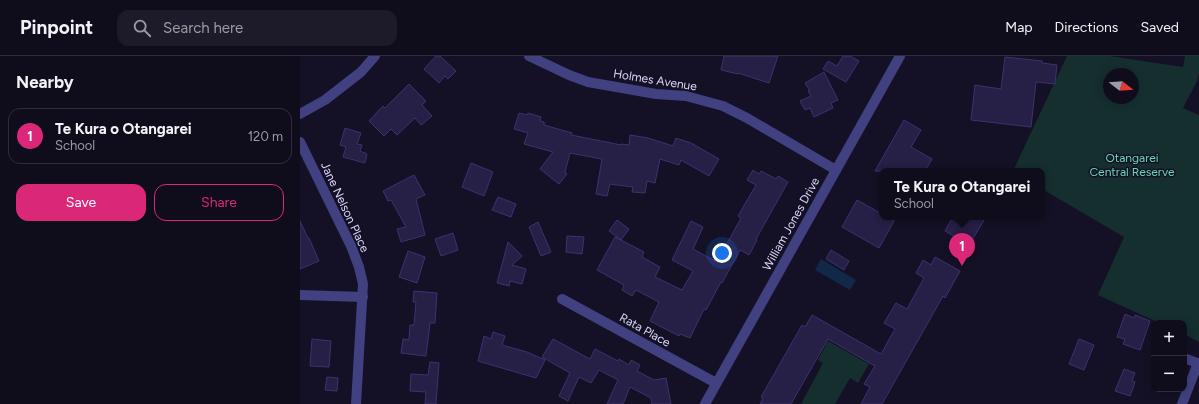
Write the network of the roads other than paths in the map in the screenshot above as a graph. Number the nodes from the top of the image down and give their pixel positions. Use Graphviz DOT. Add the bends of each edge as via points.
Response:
graph roads {
  1 [pos="376,56"];
  2 [pos="529,56"];
  3 [pos="900,56"];
  4 [pos="300,114"];
  5 [pos="300,142"];
  6 [pos="836,170"];
  7 [pos="300,295"];
  8 [pos="363,297"];
  9 [pos="562,299"];
  10 [pos="1187,359"];
  11 [pos="1198,364"];
  12 [pos="716,383"];
  13 [pos="356,404"];
  14 [pos="705,404"];
  15 [pos="1182,404"];
  1 -- 4 [label="street" via="361,72 325,100"];
  2 -- 6 [label="street, Holmes Avenue" via="588,82 656,94 686,96 723,106"];
  3 -- 6 [label="street, William Jones Drive"];
  5 -- 8 [label="street, Jane Nelson Place" via="351,246 361,278"];
  6 -- 12 [label="street, William Jones Drive"];
  7 -- 8 [label="street"];
  8 -- 13 [label="street, Jane Nelson Place"];
  9 -- 12 [label="street, Rata Place"];
  10 -- 11 [label="street"];
  11 -- 15 [label="street"];
  12 -- 14 [label="street, William Jones Drive"];
}
